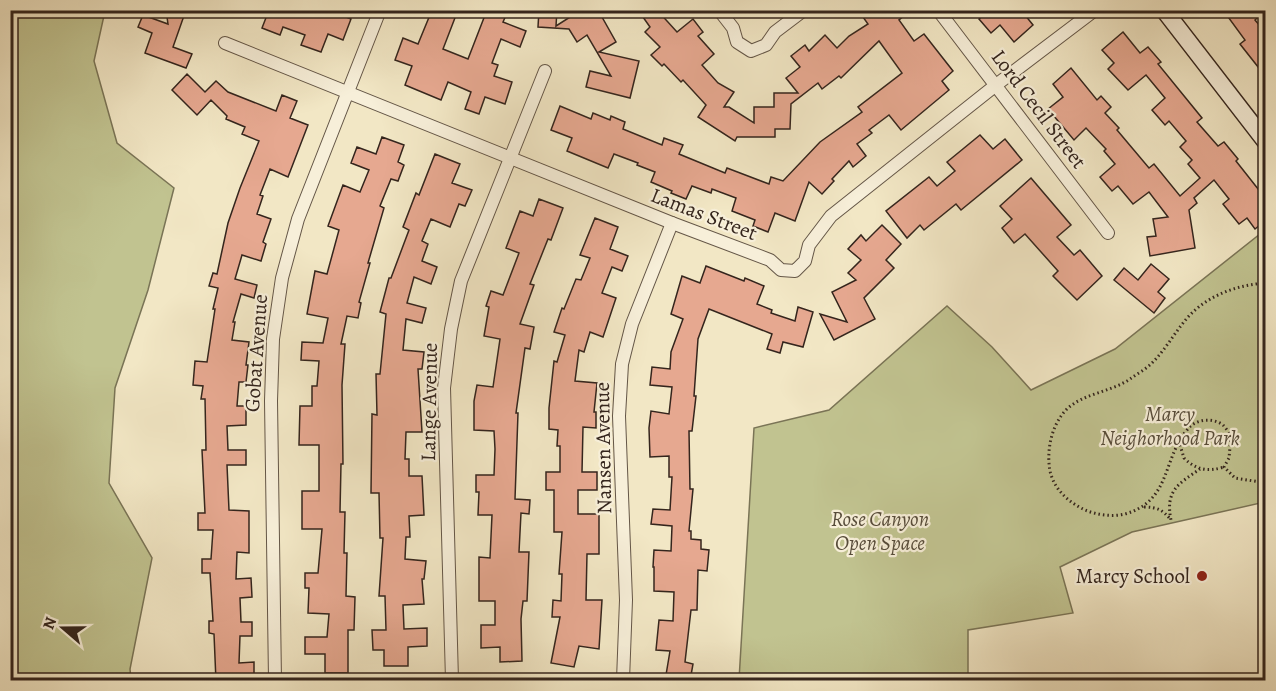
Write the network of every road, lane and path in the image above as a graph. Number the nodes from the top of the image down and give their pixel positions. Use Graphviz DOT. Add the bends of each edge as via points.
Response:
graph roads {
  1 [pos="380,10"];
  2 [pos="719,10"];
  3 [pos="804,10"];
  4 [pos="938,10"];
  5 [pos="1095,10"];
  6 [pos="1164,10"];
  7 [pos="225,43"];
  8 [pos="545,71"];
  9 [pos="996,85"];
  10 [pos="348,91"];
  11 [pos="1266,142"];
  12 [pos="510,157"];
  13 [pos="672,223"];
  14 [pos="1108,233"];
  15 [pos="1266,283"];
  16 [pos="1180,442"];
  17 [pos="1224,467"];
  18 [pos="1200,469"];
  19 [pos="1266,483"];
  20 [pos="1143,507"];
  21 [pos="275,681"];
  22 [pos="452,681"];
  23 [pos="623,681"];
  1 -- 10 [label="street, Gobat Avenue"];
  2 -- 3 [label="street" via="733,28 737,42 751,51 766,45 775,32"];
  4 -- 9 [label="street, Lord Cecil Street"];
  5 -- 9 [label="street, Lamas Street"];
  6 -- 11 [label="street"];
  7 -- 10 [label="street, Lamas Street"];
  8 -- 12 [label="street, Lange Avenue"];
  9 -- 13 [label="street, Lamas Street" via="831,216 795,271 781,270 770,260"];
  9 -- 14 [label="street, Lord Cecil Street"];
  10 -- 12 [label="street, Lamas Street"];
  10 -- 21 [label="street, Gobat Avenue" via="298,219 282,278 273,339"];
  12 -- 13 [label="street, Lamas Street"];
  12 -- 22 [label="street, Lange Avenue" via="461,281 444,388"];
  13 -- 23 [label="street, Nansen Avenue" via="632,324 622,364 626,600"];
  15 -- 20 [label="path" via="1237,287 1201,305 1151,365 1127,381 1081,400 1059,419 1048,459 1050,473 1064,496 1089,512 1116,516"];
  16 -- 17 [label="path" via="1187,429 1199,421 1212,420 1224,426 1231,436 1229,459"];
  16 -- 18 [label="path" via="1184,458"];
  16 -- 20 [label="path" via="1159,490"];
  17 -- 18 [label="path"];
  17 -- 19 [label="path" via="1234,478"];
  18 -- 20 [label="path" via="1172,492 1171,520 1164,511"];
}
